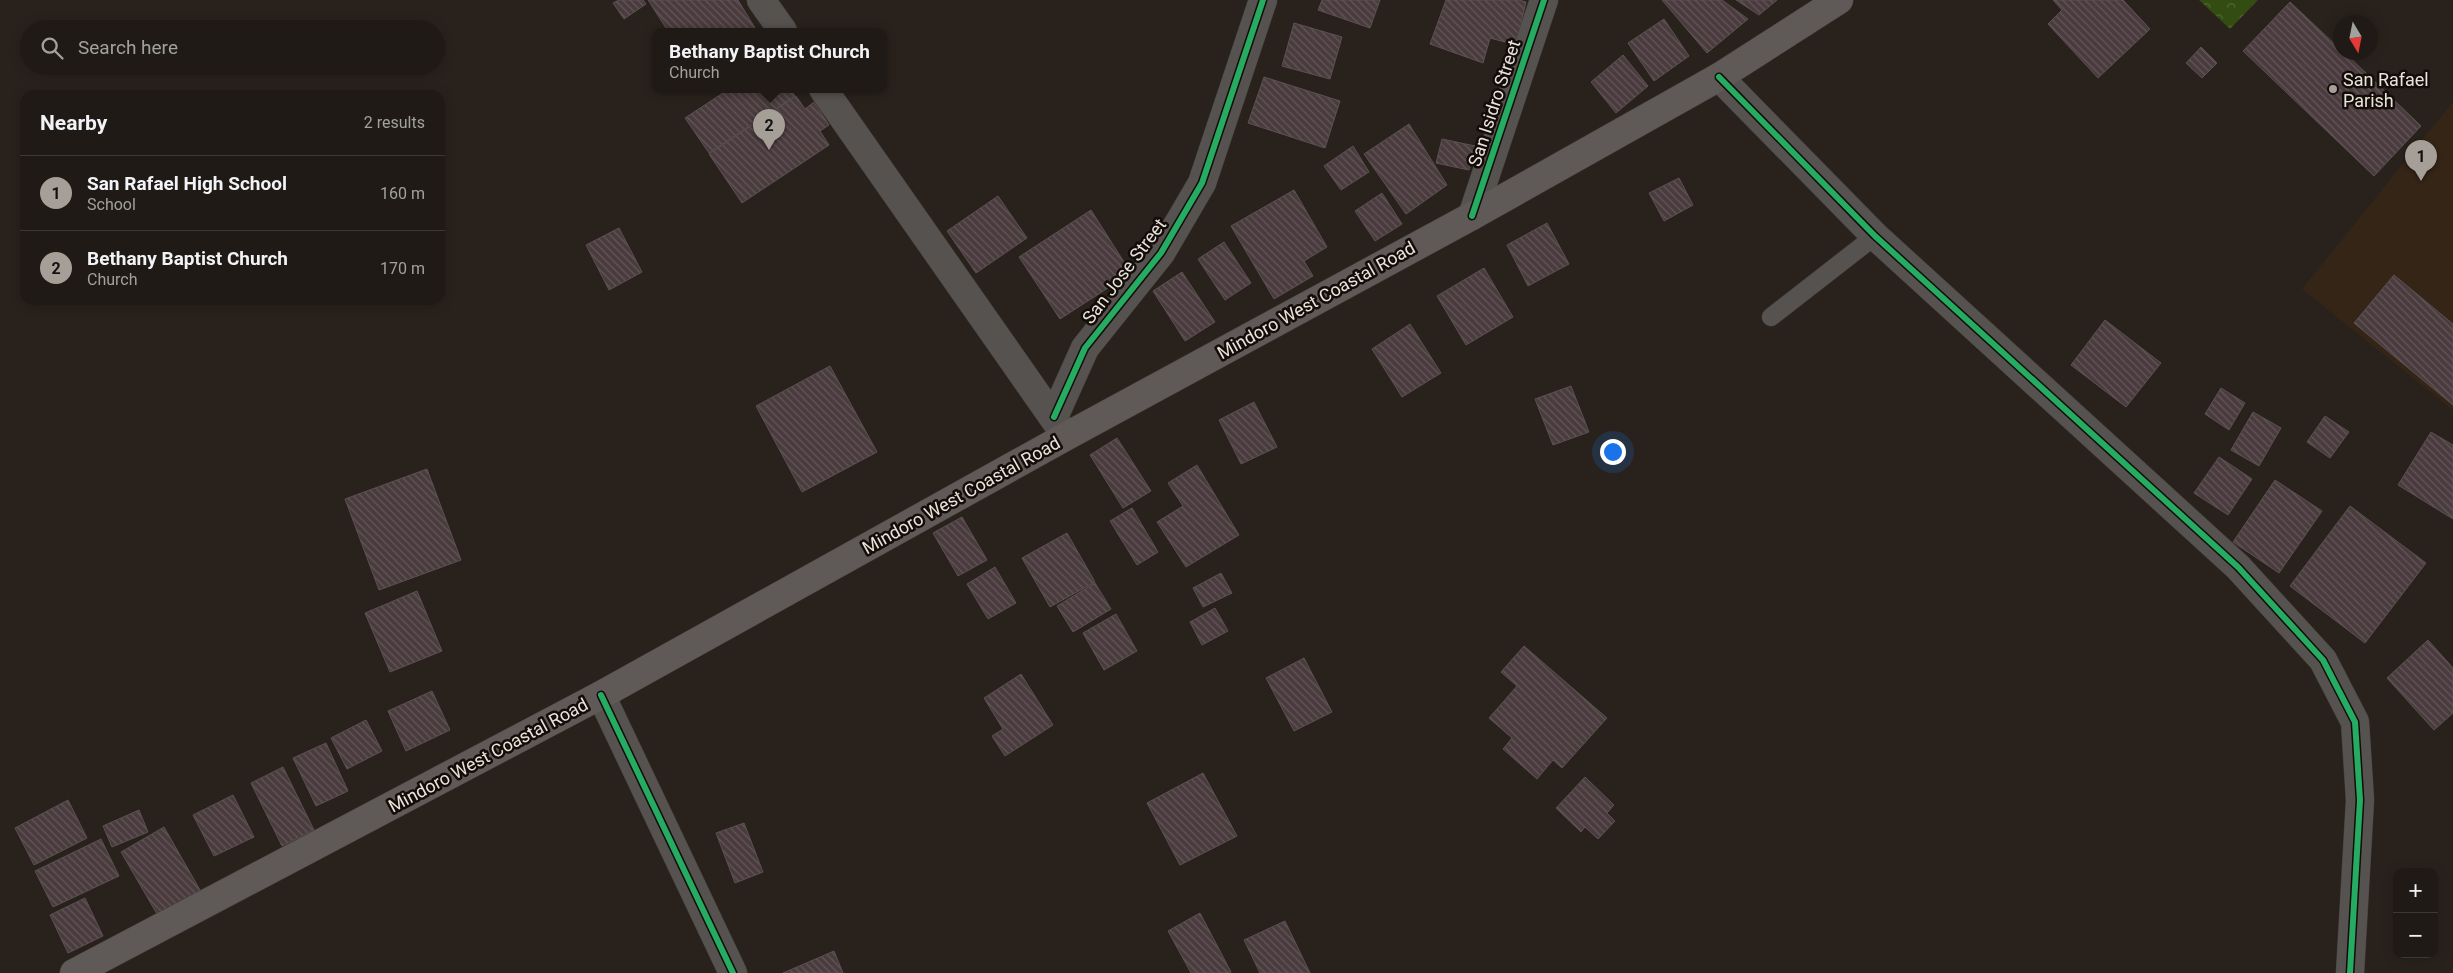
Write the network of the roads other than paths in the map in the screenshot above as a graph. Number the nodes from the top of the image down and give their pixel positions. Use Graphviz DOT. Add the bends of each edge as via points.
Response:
graph roads {
  1 [pos="761,0"];
  2 [pos="1264,0"];
  3 [pos="1544,0"];
  4 [pos="1839,0"];
  5 [pos="781,28"];
  6 [pos="1719,77"];
  7 [pos="826,93"];
  8 [pos="1472,216"];
  9 [pos="1875,236"];
  10 [pos="1771,317"];
  11 [pos="1060,427"];
  12 [pos="601,695"];
  13 [pos="74,973"];
  14 [pos="733,973"];
  15 [pos="2350,973"];
  1 -- 5 [label="street"];
  2 -- 11 [label="street, San Jose Street" via="1202,183 1161,253 1085,348"];
  3 -- 8 [label="street, San Isidro Street"];
  4 -- 6 [label="main road, Mindoro West Coastal Road"];
  6 -- 8 [label="main road, Mindoro West Coastal Road"];
  6 -- 9 [label="street"];
  7 -- 11 [label="street"];
  8 -- 11 [label="main road, Mindoro West Coastal Road"];
  9 -- 10 [label="lane"];
  9 -- 15 [label="street" via="2238,567 2323,660 2355,722 2360,800"];
  11 -- 12 [label="main road, Mindoro West Coastal Road"];
  12 -- 13 [label="main road, Mindoro West Coastal Road"];
  12 -- 14 [label="street"];
}
